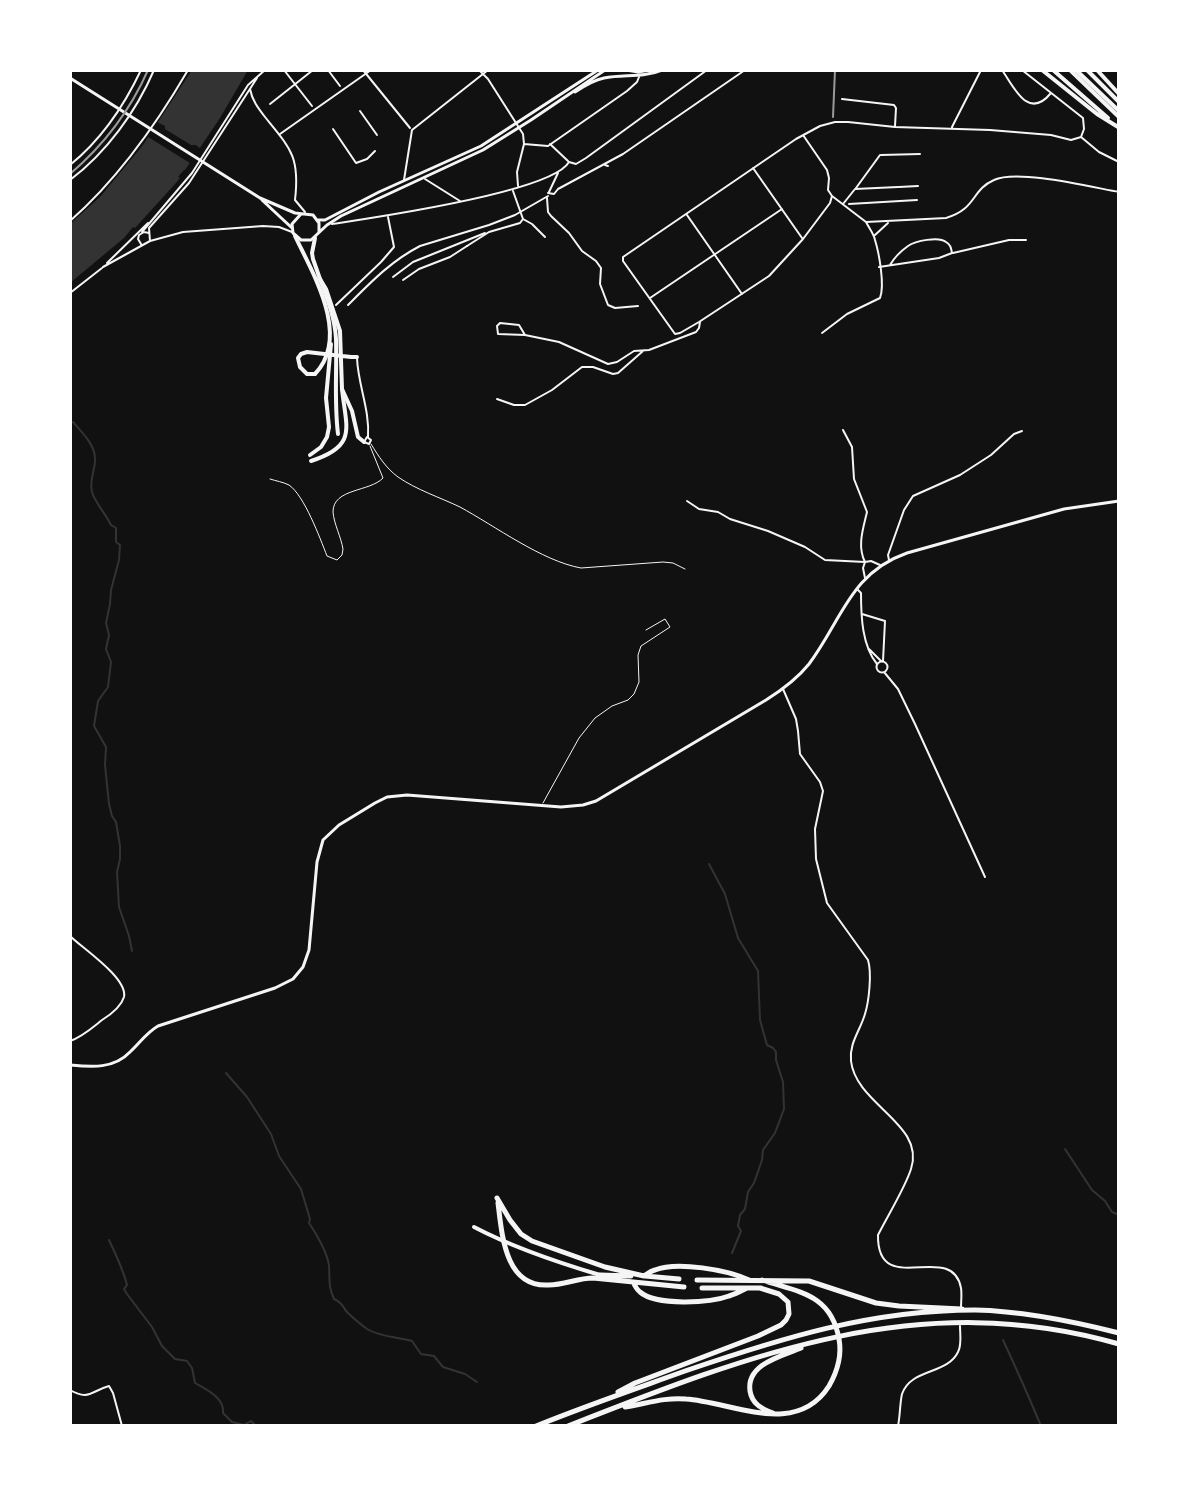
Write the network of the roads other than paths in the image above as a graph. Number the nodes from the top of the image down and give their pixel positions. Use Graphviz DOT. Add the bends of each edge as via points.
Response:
graph roads {
  1 [pos="141,70"];
  2 [pos="154,70"];
  3 [pos="188,70"];
  4 [pos="265,70"];
  5 [pos="284,70"];
  6 [pos="313,70"];
  7 [pos="328,70"];
  8 [pos="363,70"];
  9 [pos="371,70"];
  10 [pos="479,70"];
  11 [pos="488,70"];
  12 [pos="598,70"];
  13 [pos="605,70"];
  14 [pos="626,70"];
  15 [pos="650,70"];
  16 [pos="662,70"];
  17 [pos="707,70"];
  18 [pos="745,70"];
  19 [pos="981,70"];
  20 [pos="1002,70"];
  21 [pos="1022,70"];
  22 [pos="1042,70"];
  23 [pos="1053,70"];
  24 [pos="1070,70"];
  25 [pos="1076,70"];
  26 [pos="1087,70"];
  27 [pos="1097,70"];
  28 [pos="590,72"];
  29 [pos="366,74"];
  30 [pos="483,74"];
  31 [pos="259,76"];
  32 [pos="639,76"];
  33 [pos="70,78"];
  34 [pos="295,84"];
  35 [pos="340,86"];
  36 [pos="250,89"];
  37 [pos="1051,92"];
  38 [pos="1119,94"];
  39 [pos="568,95"];
  40 [pos="842,99"];
  41 [pos="243,100"];
  42 [pos="1119,102"];
  43 [pos="256,104"];
  44 [pos="270,104"];
  45 [pos="235,106"];
  46 [pos="312,106"];
  47 [pos="360,111"];
  48 [pos="1119,114"];
  49 [pos="518,125"];
  50 [pos="895,127"];
  51 [pos="952,128"];
  52 [pos="1118,128"];
  53 [pos="333,129"];
  54 [pos="412,130"];
  55 [pos="279,135"];
  56 [pos="377,135"];
  57 [pos="803,135"];
  58 [pos="1081,137"];
  59 [pos="524,144"];
  60 [pos="550,144"];
  61 [pos="375,151"];
  62 [pos="920,154"];
  63 [pos="569,162"];
  64 [pos="1119,162"];
  65 [pos="70,165"];
  66 [pos="753,168"];
  67 [pos="559,172"];
  68 [pos="424,178"];
  69 [pos="70,180"];
  70 [pos="403,181"];
  71 [pos="918,186"];
  72 [pos="518,188"];
  73 [pos="512,189"];
  74 [pos="855,189"];
  75 [pos="1119,192"];
  76 [pos="548,194"];
  77 [pos="832,196"];
  78 [pos="260,198"];
  79 [pos="917,200"];
  80 [pos="460,201"];
  81 [pos="830,203"];
  82 [pos="840,203"];
  83 [pos="849,204"];
  84 [pos="782,209"];
  85 [pos="303,214"];
  86 [pos="687,214"];
  87 [pos="388,217"];
  88 [pos="152,219"];
  89 [pos="523,219"];
  90 [pos="318,220"];
  91 [pos="70,221"];
  92 [pos="890,221"];
  93 [pos="866,222"];
  94 [pos="495,223"];
  95 [pos="327,225"];
  96 [pos="500,228"];
  97 [pos="142,232"];
  98 [pos="293,232"];
  99 [pos="319,232"];
  100 [pos="150,234"];
  101 [pos="874,236"];
  102 [pos="545,237"];
  103 [pos="315,238"];
  104 [pos="803,239"];
  105 [pos="1026,240"];
  106 [pos="150,241"];
  107 [pos="467,243"];
  108 [pos="143,245"];
  109 [pos="715,253"];
  110 [pos="952,253"];
  111 [pos="890,265"];
  112 [pos="103,267"];
  113 [pos="879,267"];
  114 [pos="393,277"];
  115 [pos="320,279"];
  116 [pos="403,280"];
  117 [pos="70,293"];
  118 [pos="742,294"];
  119 [pos="649,299"];
  120 [pos="325,301"];
  121 [pos="336,305"];
  122 [pos="348,305"];
  123 [pos="329,306"];
  124 [pos="638,306"];
  125 [pos="700,321"];
  126 [pos="822,333"];
  127 [pos="525,335"];
  128 [pos="331,344"];
  129 [pos="644,351"];
  130 [pos="354,357"];
  131 [pos="342,389"];
  132 [pos="497,399"];
  133 [pos="843,430"];
  134 [pos="1022,431"];
  135 [pos="338,434"];
  136 [pos="368,442"];
  137 [pos="270,479"];
  138 [pos="687,501"];
  139 [pos="1119,501"];
  140 [pos="889,560"];
  141 [pos="865,562"];
  142 [pos="880,565"];
  143 [pos="685,569"];
  144 [pos="865,578"];
  145 [pos="856,588"];
  146 [pos="861,613"];
  147 [pos="646,630"];
  148 [pos="868,648"];
  149 [pos="882,661"];
  150 [pos="877,664"];
  151 [pos="884,672"];
  152 [pos="783,689"];
  153 [pos="542,805"];
  154 [pos="985,877"];
  155 [pos="70,936"];
  156 [pos="70,1041"];
  157 [pos="70,1065"];
  158 [pos="474,1227"];
  159 [pos="600,1275"];
  160 [pos="644,1276"];
  161 [pos="679,1279"];
  162 [pos="697,1280"];
  163 [pos="749,1280"];
  164 [pos="762,1280"];
  165 [pos="633,1282"];
  166 [pos="778,1286"];
  167 [pos="684,1287"];
  168 [pos="702,1288"];
  169 [pos="747,1288"];
  170 [pos="760,1288"];
  171 [pos="974,1310"];
  172 [pos="1119,1333"];
  173 [pos="829,1337"];
  174 [pos="1119,1344"];
  175 [pos="70,1390"];
  176 [pos="601,1401"];
  177 [pos="616,1407"];
  178 [pos="778,1414"];
  179 [pos="122,1426"];
  180 [pos="536,1426"];
  181 [pos="568,1426"];
  182 [pos="898,1426"];
  1 -- 65 [label="street" via="115,116"];
  2 -- 69 [label="street" via="119,130"];
  3 -- 91 [label="street" via="131,155"];
  4 -- 31 [label="street"];
  5 -- 34 [label="street"];
  6 -- 34 [label="street"];
  7 -- 35 [label="street"];
  8 -- 29 [label="street"];
  9 -- 29 [label="street"];
  10 -- 30 [label="street"];
  11 -- 30 [label="street"];
  12 -- 28 [label="street"];
  13 -- 39 [label="street"];
  14 -- 15 [label="street"];
  16 -- 32 [label="street"];
  17 -- 63 [label="street" via="586,158"];
  18 -- 76 [label="street" via="623,154"];
  19 -- 51 [label="street"];
  20 -- 37 [label="street" via="1026,102 1039,103"];
  21 -- 37 [label="street"];
  22 -- 52 [label="main road"];
  23 -- 52 [label="main road"];
  24 -- 48 [label="main road"];
  25 -- 48 [label="main road"];
  26 -- 42 [label="main road"];
  27 -- 38 [label="main road"];
  28 -- 49 [label="street"];
  29 -- 54 [label="street"];
  29 -- 55 [label="street"];
  30 -- 49 [label="street"];
  30 -- 54 [label="street"];
  31 -- 36 [label="street"];
  31 -- 45 [label="street"];
  32 -- 39 [label="street" via="598,79"];
  32 -- 60 [label="street"];
  33 -- 78 [label="street"];
  34 -- 44 [label="street"];
  34 -- 46 [label="street"];
  36 -- 41 [label="street"];
  36 -- 43 [label="street"];
  37 -- 58 [label="street" via="1083,118"];
  39 -- 49 [label="street"];
  40 -- 50 [label="street" via="894,105"];
  41 -- 43 [label="street"];
  41 -- 45 [label="street"];
  41 -- 100 [label="street" via="189,183 149,228"];
  43 -- 55 [label="street"];
  45 -- 88 [label="street" via="192,173"];
  47 -- 56 [label="street"];
  49 -- 59 [label="street"];
  49 -- 68 [label="street" via="473,155"];
  49 -- 70 [label="street"];
  50 -- 51 [label="street"];
  50 -- 57 [label="street" via="835,122"];
  51 -- 58 [label="street"];
  53 -- 61 [label="street" via="356,163"];
  54 -- 70 [label="street"];
  55 -- 85 [label="street" via="295,163 295,200"];
  57 -- 66 [label="street"];
  57 -- 77 [label="street" via="827,170"];
  58 -- 64 [label="street"];
  59 -- 60 [label="street"];
  59 -- 72 [label="street"];
  60 -- 63 [label="street"];
  62 -- 74 [label="street" via="880,155"];
  63 -- 67 [label="street"];
  66 -- 84 [label="street"];
  66 -- 86 [label="street"];
  67 -- 72 [label="street"];
  67 -- 76 [label="street"];
  68 -- 80 [label="street"];
  68 -- 95 [label="street"];
  70 -- 90 [label="street"];
  71 -- 74 [label="street"];
  72 -- 73 [label="street"];
  73 -- 80 [label="street"];
  73 -- 89 [label="street"];
  74 -- 82 [label="street"];
  75 -- 92 [label="street" via="1009,176 985,185 956,215"];
  76 -- 94 [label="street"];
  76 -- 124 [label="street" via="548,212 601,268 608,305"];
  77 -- 81 [label="street"];
  77 -- 82 [label="street"];
  78 -- 85 [label="street"];
  78 -- 98 [label="street"];
  79 -- 83 [label="street"];
  80 -- 95 [label="street"];
  81 -- 82 [label="street"];
  81 -- 104 [label="street"];
  82 -- 93 [label="street"];
  84 -- 104 [label="street"];
  84 -- 109 [label="street"];
  85 -- 90 [label="street"];
  85 -- 98 [label="street" via="294,220"];
  86 -- 109 [label="street"];
  86 -- 119 [label="street" via="626,254 623,261"];
  87 -- 121 [label="street" via="394,247"];
  88 -- 97 [label="street"];
  88 -- 112 [label="street"];
  89 -- 96 [label="street"];
  89 -- 102 [label="street"];
  90 -- 99 [label="street"];
  92 -- 93 [label="street"];
  92 -- 101 [label="street"];
  93 -- 101 [label="street"];
  94 -- 96 [label="street"];
  94 -- 122 [label="street" via="420,246 382,271"];
  95 -- 99 [label="street"];
  96 -- 107 [label="street"];
  97 -- 100 [label="street"];
  97 -- 108 [label="street" via="138,239"];
  98 -- 103 [label="street" via="305,241"];
  98 -- 106 [label="street" via="250,226 183,232"];
  98 -- 120 [label="main road"];
  99 -- 103 [label="street"];
  100 -- 106 [label="street"];
  101 -- 113 [label="street"];
  103 -- 115 [label="main road" via="312,253"];
  104 -- 118 [label="street" via="769,276"];
  105 -- 110 [label="street"];
  106 -- 108 [label="street"];
  107 -- 114 [label="street" via="413,262"];
  107 -- 116 [label="street"];
  108 -- 112 [label="street"];
  109 -- 118 [label="street"];
  109 -- 119 [label="street"];
  110 -- 111 [label="street"];
  110 -- 111 [label="street" via="941,239 911,243"];
  111 -- 113 [label="street"];
  112 -- 117 [label="street"];
  113 -- 126 [label="street" via="880,298"];
  115 -- 123 [label="main road"];
  115 -- 131 [label="main road" via="340,331"];
  118 -- 125 [label="street"];
  119 -- 125 [label="street" via="675,334"];
  120 -- 123 [label="main road"];
  120 -- 128 [label="main road"];
  123 -- 135 [label="main road" via="336,340"];
  125 -- 129 [label="street" via="696,332"];
  127 -- 127 [label="street" via="498,334 497,326 519,325"];
  127 -- 129 [label="street" via="559,342 608,364"];
  128 -- 130 [label="main road" via="326,357 315,374 307,374 298,362 298,356 307,352"];
  128 -- 131 [label="main road" via="329,427 311,458 332,453 344,441 348,424"];
  129 -- 132 [label="street" via="618,373 582,367 525,405"];
  130 -- 136 [label="street"];
  131 -- 136 [label="main road" via="358,437"];
  133 -- 141 [label="street" via="866,506 861,547"];
  134 -- 140 [label="street" via="960,475 909,499"];
  136 -- 137 [label="lane" via="383,478 335,500 343,549 337,560 327,556 293,489"];
  136 -- 143 [label="lane" via="387,468 406,482 568,566 663,562"];
  138 -- 141 [label="street" via="777,535 825,560"];
  139 -- 140 [label="street" via="1064,509"];
  140 -- 142 [label="street"];
  141 -- 142 [label="street"];
  141 -- 144 [label="street"];
  142 -- 144 [label="street"];
  144 -- 145 [label="street"];
  145 -- 146 [label="street"];
  145 -- 152 [label="street" via="811,661"];
  146 -- 148 [label="street"];
  146 -- 149 [label="street" via="885,621"];
  147 -- 153 [label="lane" via="665,619 670,627 641,646 634,694 595,718"];
  148 -- 149 [label="street"];
  148 -- 150 [label="street"];
  149 -- 150 [label="street"];
  149 -- 151 [label="street" via="888,666"];
  150 -- 151 [label="street"];
  151 -- 154 [label="street" via="898,689"];
  152 -- 153 [label="street" via="596,801"];
  152 -- 182 [label="street" via="796,719 800,754 823,791 815,844 827,903 871,968 866,1012 852,1043 851,1063 860,1085 900,1125 913,1151 912,1167 878,1235 878,1247 884,1260 897,1268 945,1268 961,1290 959,1351 909,1384 902,1393"];
  153 -- 157 [label="street" via="407,795 375,803 329,832 320,845 309,950 293,979 158,1026 116,1062"];
  155 -- 156 [label="street" via="114,974 124,995 109,1015"];
  158 -- 159 [label="main road"];
  159 -- 160 [label="highway"];
  159 -- 165 [label="highway"];
  160 -- 161 [label="highway"];
  160 -- 163 [label="highway" via="657,1269 707,1268"];
  160 -- 165 [label="highway" via="532,1241 521,1234 497,1198 506,1251 527,1281 547,1286 583,1278"];
  162 -- 163 [label="highway"];
  163 -- 164 [label="highway"];
  164 -- 166 [label="highway"];
  164 -- 171 [label="highway" via="809,1281 876,1303"];
  165 -- 167 [label="highway"];
  165 -- 169 [label="highway" via="637,1291 663,1300 712,1301"];
  166 -- 170 [label="highway"];
  166 -- 178 [label="highway" via="802,1291 819,1303 839,1337 836,1371 824,1392 800,1409"];
  168 -- 169 [label="highway"];
  169 -- 170 [label="highway"];
  170 -- 176 [label="highway" via="788,1302 789,1314 781,1325"];
  171 -- 172 [label="highway" via="1044,1317"];
  171 -- 176 [label="highway" via="895,1315 813,1330"];
  173 -- 174 [label="highway" via="913,1325 989,1322"];
  173 -- 177 [label="highway"];
  173 -- 178 [label="highway" via="755,1371 752,1397 761,1408"];
  175 -- 179 [label="street" via="86,1396 109,1386"];
  176 -- 180 [label="highway"];
  177 -- 178 [label="highway" via="683,1398"];
  177 -- 181 [label="highway"];
}
